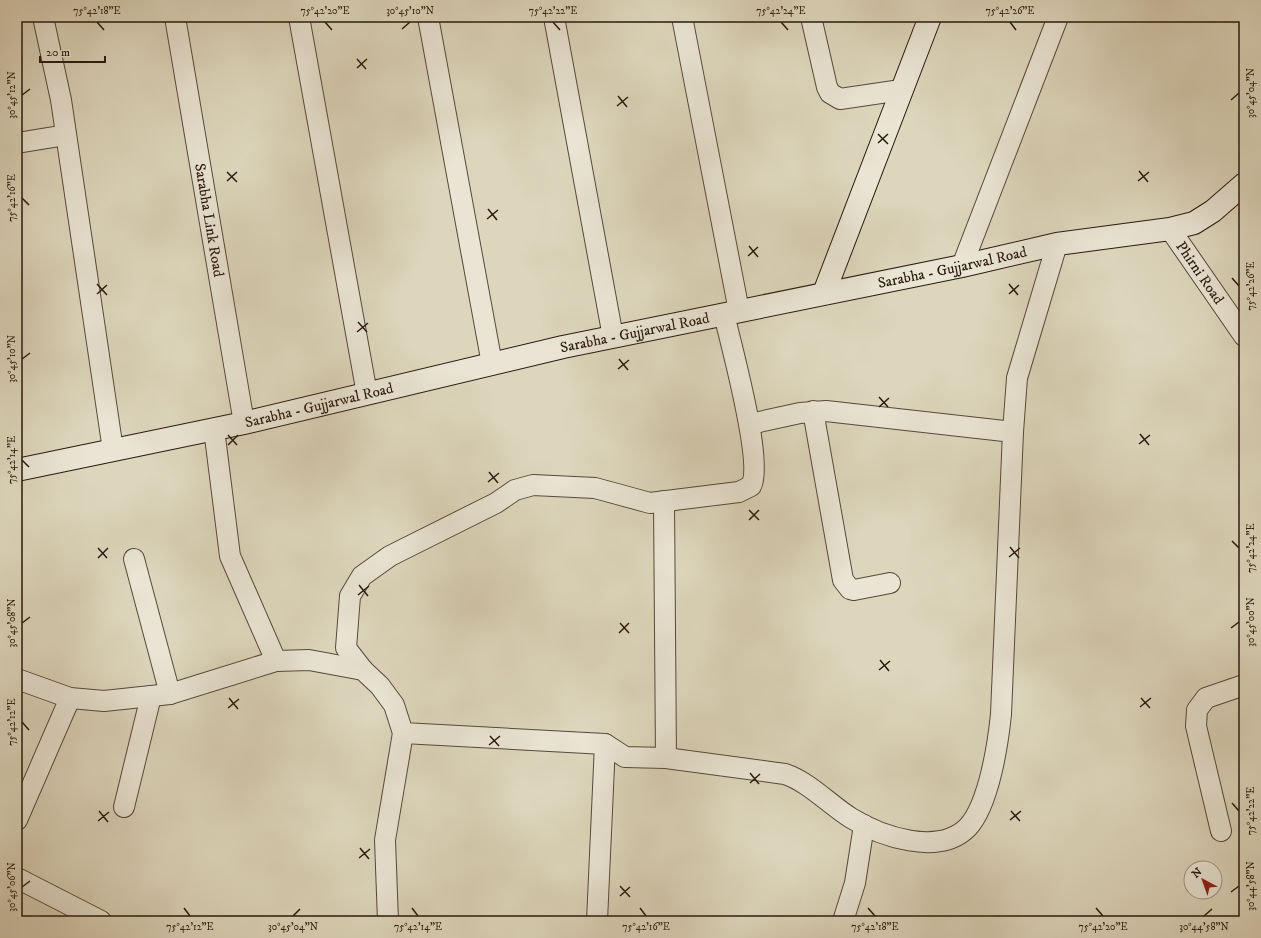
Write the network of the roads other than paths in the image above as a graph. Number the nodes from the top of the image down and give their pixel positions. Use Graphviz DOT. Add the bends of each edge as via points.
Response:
graph roads {
  1 [pos="43,17"];
  2 [pos="175,17"];
  3 [pos="299,17"];
  4 [pos="428,17"];
  5 [pos="554,17"];
  6 [pos="682,17"];
  7 [pos="811,17"];
  8 [pos="930,17"];
  9 [pos="1057,17"];
  10 [pos="901,90"];
  11 [pos="66,135"];
  12 [pos="17,143"];
  13 [pos="1244,184"];
  14 [pos="1170,229"];
  15 [pos="1057,244"];
  16 [pos="962,266"];
  17 [pos="824,293"];
  18 [pos="731,313"];
  19 [pos="1244,336"];
  20 [pos="613,337"];
  21 [pos="492,364"];
  22 [pos="367,394"];
  23 [pos="813,411"];
  24 [pos="244,423"];
  25 [pos="750,424"];
  26 [pos="214,429"];
  27 [pos="1013,432"];
  28 [pos="113,450"];
  29 [pos="17,470"];
  30 [pos="664,501"];
  31 [pos="134,559"];
  32 [pos="890,582"];
  33 [pos="276,661"];
  34 [pos="363,670"];
  35 [pos="17,679"];
  36 [pos="1244,685"];
  37 [pos="160,695"];
  38 [pos="70,698"];
  39 [pos="403,733"];
  40 [pos="605,744"];
  41 [pos="666,758"];
  42 [pos="124,807"];
  43 [pos="17,820"];
  44 [pos="864,826"];
  45 [pos="1221,831"];
  46 [pos="17,878"];
  47 [pos="101,921"];
  48 [pos="388,921"];
  49 [pos="597,921"];
  50 [pos="843,921"];
  1 -- 11 [label="street"];
  2 -- 24 [label="street, Sarabha Link Road"];
  3 -- 22 [label="street"];
  4 -- 21 [label="street"];
  5 -- 20 [label="street"];
  6 -- 18 [label="street"];
  7 -- 10 [label="street" via="830,93 840,99"];
  8 -- 10 [label="street"];
  9 -- 16 [label="street"];
  10 -- 17 [label="street"];
  11 -- 12 [label="street"];
  11 -- 28 [label="street"];
  13 -- 14 [label="street, Sarabha - Gujjarwal Road" via="1194,222"];
  14 -- 15 [label="street, Sarabha - Gujjarwal Road"];
  14 -- 19 [label="street, Phirni Road"];
  15 -- 16 [label="street, Sarabha - Gujjarwal Road"];
  15 -- 27 [label="street" via="1017,378"];
  16 -- 17 [label="street, Sarabha - Gujjarwal Road"];
  17 -- 18 [label="street, Sarabha - Gujjarwal Road"];
  18 -- 20 [label="street, Sarabha - Gujjarwal Road"];
  18 -- 25 [label="street"];
  20 -- 21 [label="street, Sarabha - Gujjarwal Road"];
  21 -- 22 [label="street, Sarabha - Gujjarwal Road"];
  22 -- 24 [label="street, Sarabha - Gujjarwal Road"];
  23 -- 25 [label="street"];
  23 -- 27 [label="street"];
  23 -- 32 [label="street" via="843,580 846,586 854,590"];
  24 -- 26 [label="street, Sarabha - Gujjarwal Road"];
  25 -- 30 [label="street" via="755,474 750,486 739,492"];
  26 -- 28 [label="street, Sarabha - Gujjarwal Road"];
  26 -- 33 [label="street" via="230,556"];
  27 -- 44 [label="street" via="1001,714 988,783 977,812 967,827 954,836 936,842 917,843"];
  28 -- 29 [label="street, Sarabha - Gujjarwal Road"];
  30 -- 34 [label="street" via="650,503 595,488 533,485 515,490 496,503 390,556 362,576 350,596 346,648"];
  30 -- 41 [label="street"];
  31 -- 37 [label="street"];
  33 -- 34 [label="street" via="309,660"];
  33 -- 37 [label="street"];
  34 -- 39 [label="street" via="380,686 394,705"];
  35 -- 38 [label="street"];
  36 -- 45 [label="street" via="1206,698 1197,710 1196,726"];
  37 -- 38 [label="street" via="104,701"];
  37 -- 42 [label="street"];
  38 -- 43 [label="street"];
  39 -- 40 [label="street"];
  39 -- 48 [label="street" via="384,840"];
  40 -- 41 [label="street" via="625,757"];
  40 -- 49 [label="street"];
  41 -- 44 [label="street" via="786,774 796,778 830,805"];
  44 -- 50 [label="street" via="855,883"];
  46 -- 47 [label="street"];
}
